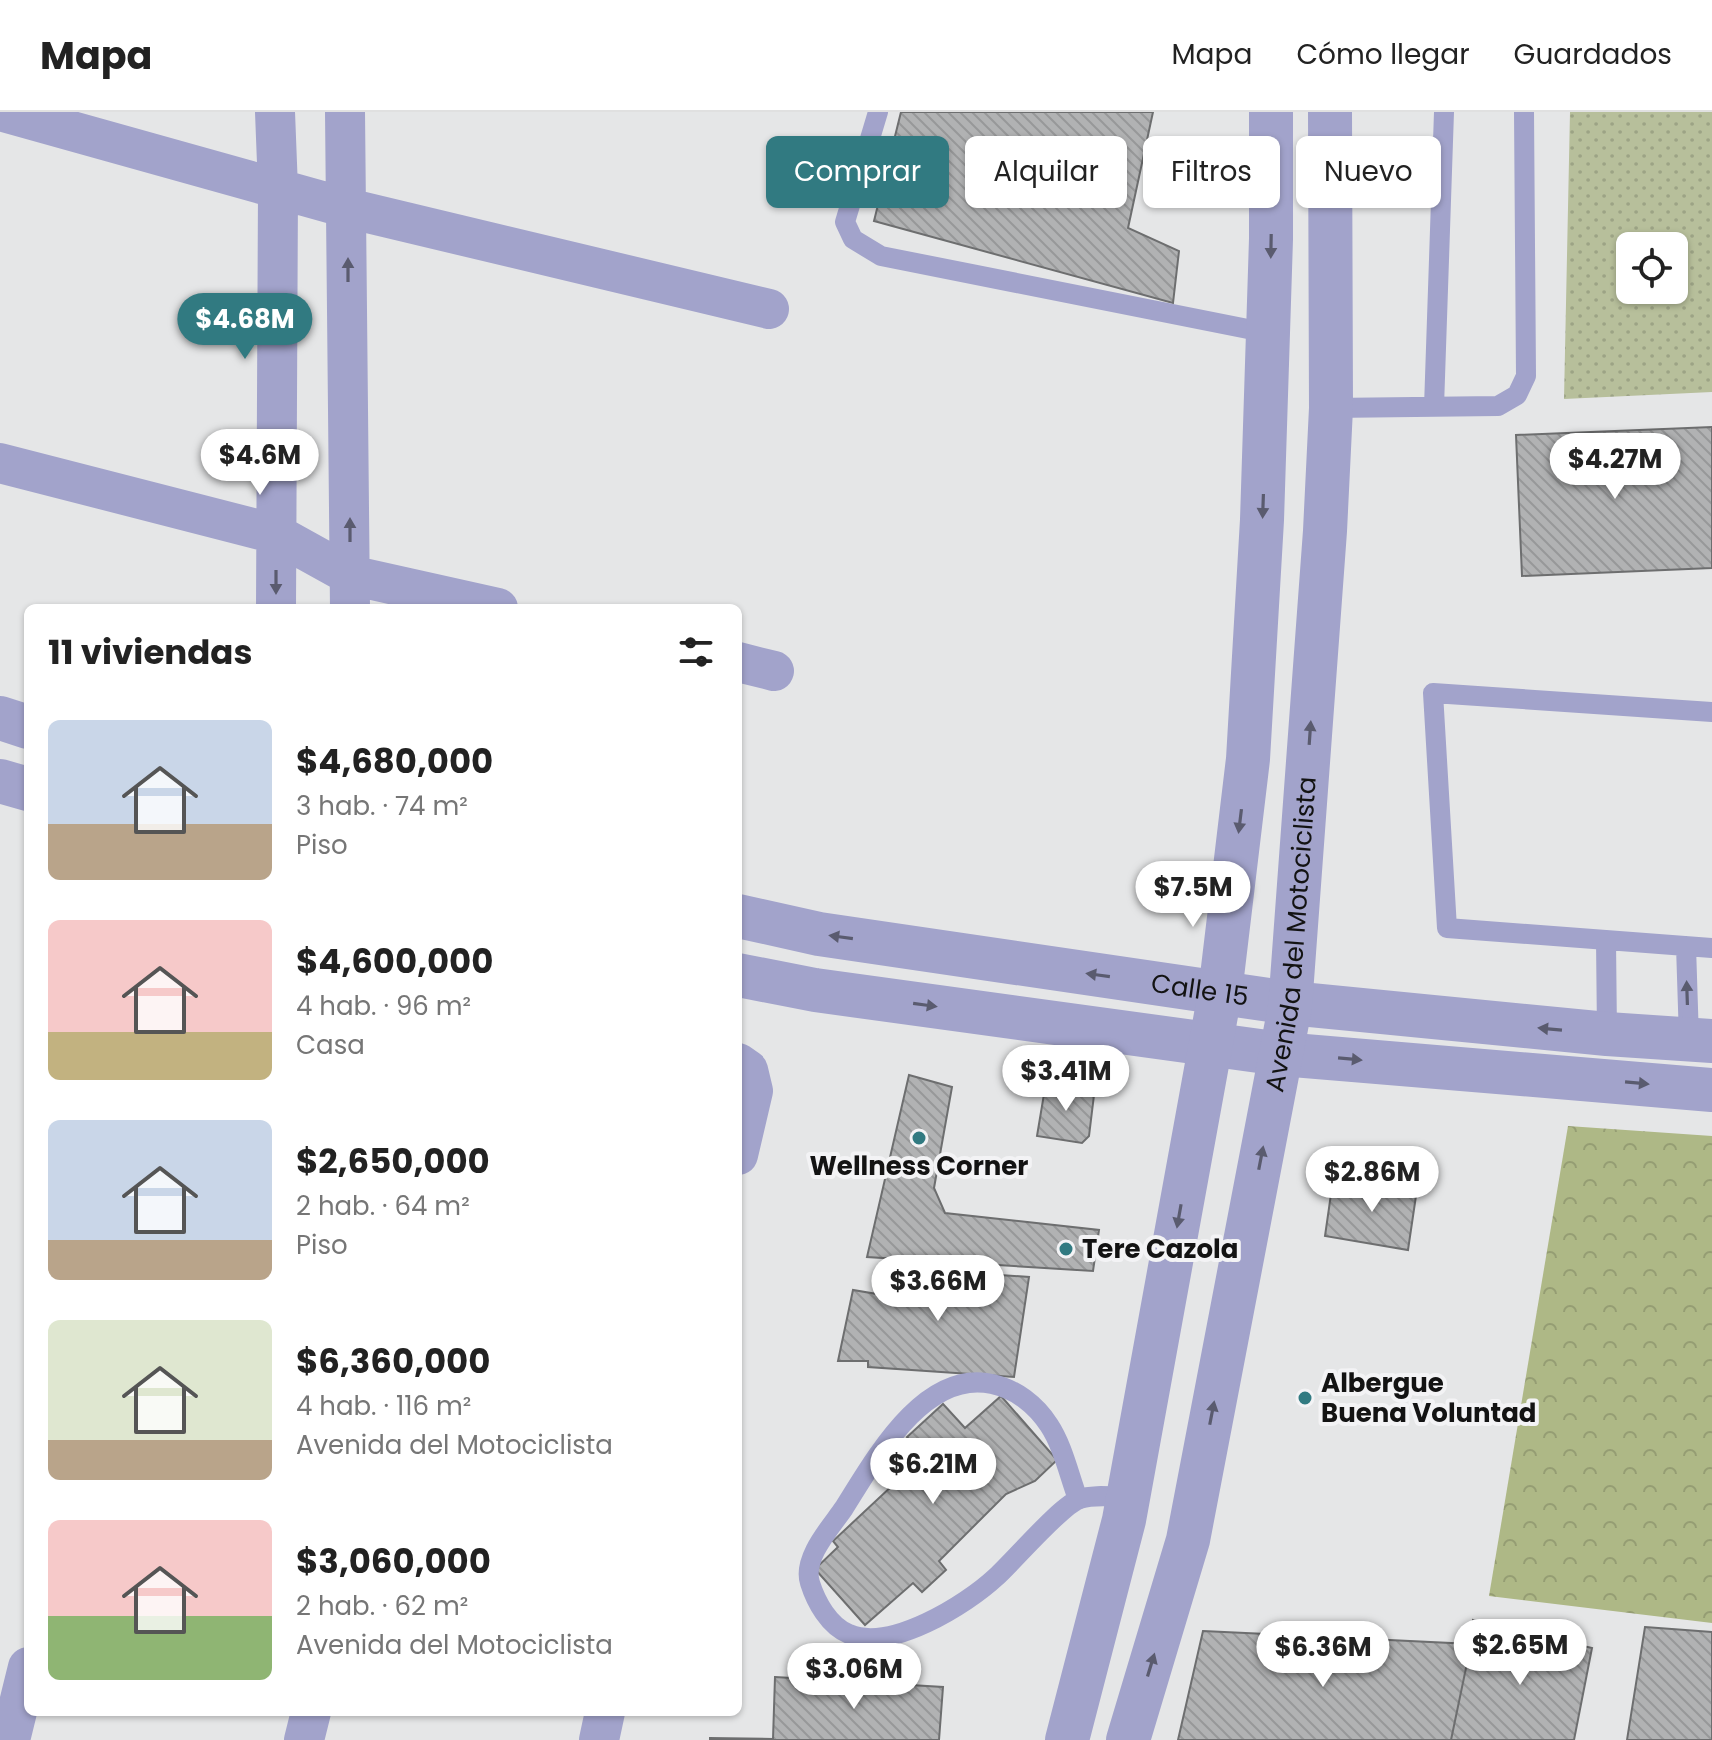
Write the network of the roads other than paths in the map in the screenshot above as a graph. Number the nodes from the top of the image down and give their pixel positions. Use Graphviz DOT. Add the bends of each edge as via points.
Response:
graph roads {
  1 [pos="4,112"];
  2 [pos="275,112"];
  3 [pos="345,112"];
  4 [pos="878,112"];
  5 [pos="1271,112"];
  6 [pos="1330,112"];
  7 [pos="1444,112"];
  8 [pos="1524,112"];
  9 [pos="278,189"];
  10 [pos="347,208"];
  11 [pos="769,309"];
  12 [pos="1268,333"];
  13 [pos="1434,407"];
  14 [pos="1331,408"];
  15 [pos="0,463"];
  16 [pos="276,534"];
  17 [pos="350,591"];
  18 [pos="276,604"];
  19 [pos="463,604"];
  20 [pos="1712,712"];
  21 [pos="0,718"];
  22 [pos="24,726"];
  23 [pos="0,781"];
  24 [pos="24,788"];
  25 [pos="742,917"];
  26 [pos="1606,940"];
  27 [pos="1686,946"];
  28 [pos="1712,948"];
  29 [pos="742,976"];
  30 [pos="1220,993"];
  31 [pos="1290,1003"];
  32 [pos="1607,1034"];
  33 [pos="1700,1040"];
  34 [pos="1210,1043"];
  35 [pos="1281,1054"];
  36 [pos="743,1067"];
  37 [pos="1712,1090"];
  38 [pos="742,1138"];
  39 [pos="1128,1497"];
  40 [pos="1078,1499"];
  41 [pos="24,1683"];
  42 [pos="310,1716"];
  43 [pos="604,1716"];
  44 [pos="10,1740"];
  45 [pos="304,1740"];
  46 [pos="599,1740"];
  47 [pos="1067,1740"];
  48 [pos="1128,1740"];
  1 -- 9 [label="street"];
  2 -- 9 [label="street"];
  3 -- 10 [label="street"];
  4 -- 12 [label="lane" via="845,222 853,239 881,256"];
  5 -- 12 [label="street, one-way"];
  6 -- 14 [label="street, Avenida del Motociclista"];
  7 -- 13 [label="lane"];
  8 -- 13 [label="lane" via="1526,376 1517,395 1498,406"];
  9 -- 10 [label="street"];
  9 -- 16 [label="street"];
  10 -- 11 [label="street"];
  17 -- 10 [label="street, one-way"];
  12 -- 30 [label="street, one-way" via="1248,759"];
  13 -- 14 [label="lane"];
  31 -- 14 [label="street, Avenida del Motociclista, one-way"];
  15 -- 16 [label="street"];
  16 -- 17 [label="street"];
  16 -- 18 [label="street, one-way"];
  17 -- 19 [label="street"];
  20 -- 26 [label="lane" via="1433,693 1447,928"];
  21 -- 22 [label="street"];
  23 -- 24 [label="street"];
  30 -- 25 [label="street, Calle 15, one-way" via="819,934"];
  26 -- 27 [label="lane"];
  26 -- 32 [label="lane"];
  27 -- 28 [label="lane"];
  33 -- 27 [label="lane, one-way"];
  29 -- 34 [label="street, Calle 15, one-way"];
  30 -- 31 [label="street, Calle 15"];
  30 -- 34 [label="street"];
  32 -- 31 [label="street, Calle 15, one-way"];
  31 -- 35 [label="street, Avenida del Motociclista"];
  32 -- 33 [label="street, Calle 15"];
  34 -- 35 [label="street, Calle 15"];
  34 -- 39 [label="street, one-way"];
  35 -- 37 [label="street, Calle 15, one-way"];
  48 -- 35 [label="street, Avenida del Motociclista, one-way" via="1188,1540"];
  36 -- 38 [label="street" via="753,1091"];
  39 -- 40 [label="lane"];
  39 -- 47 [label="street"];
  40 -- 40 [label="lane" via="963,1603 904,1631 875,1639 851,1636 834,1626 810,1585 808,1565 899,1428 937,1394 967,1381 1008,1387 1033,1405 1050,1427"];
  41 -- 44 [label="street"];
  42 -- 45 [label="street"];
  43 -- 46 [label="street"];
}
